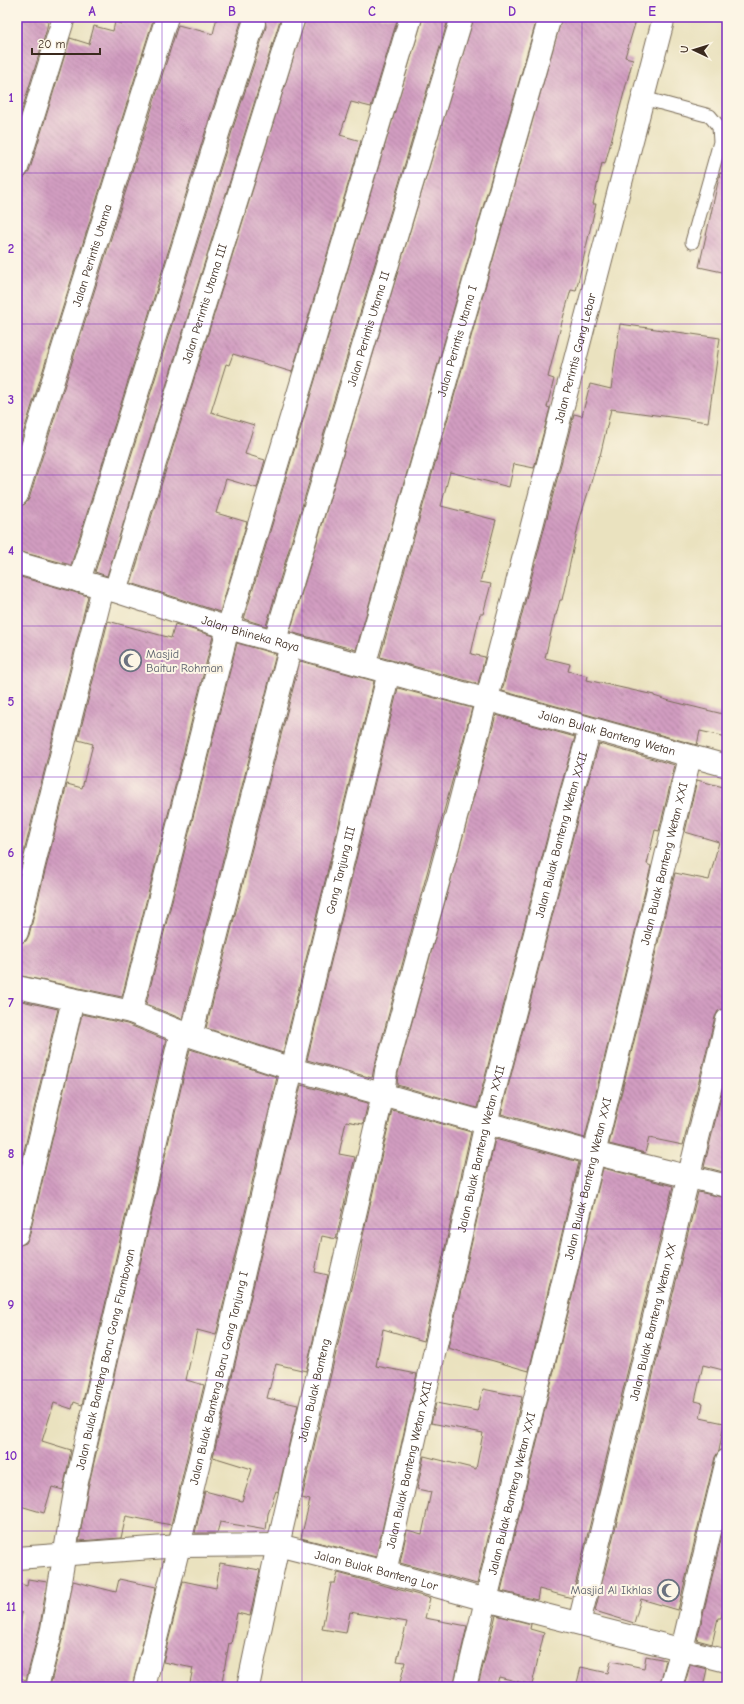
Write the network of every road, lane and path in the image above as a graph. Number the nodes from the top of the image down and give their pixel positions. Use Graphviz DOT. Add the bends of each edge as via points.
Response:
graph roads {
  1 [pos="64,17"];
  2 [pos="167,17"];
  3 [pos="294,17"];
  4 [pos="412,17"];
  5 [pos="462,17"];
  6 [pos="550,17"];
  7 [pos="664,17"];
  8 [pos="254,23"];
  9 [pos="643,98"];
  10 [pos="17,168"];
  11 [pos="692,242"];
  12 [pos="17,495"];
  13 [pos="17,563"];
  14 [pos="79,581"];
  15 [pos="109,590"];
  16 [pos="228,628"];
  17 [pos="283,642"];
  18 [pos="364,666"];
  19 [pos="389,672"];
  20 [pos="486,699"];
  21 [pos="590,729"];
  22 [pos="690,757"];
  23 [pos="727,766"];
  24 [pos="17,932"];
  25 [pos="17,987"];
  26 [pos="73,1000"];
  27 [pos="131,1012"];
  28 [pos="727,1020"];
  29 [pos="186,1034"];
  30 [pos="292,1069"];
  31 [pos="384,1084"];
  32 [pos="486,1123"];
  33 [pos="593,1153"];
  34 [pos="688,1176"];
  35 [pos="727,1186"];
  36 [pos="17,1234"];
  37 [pos="727,1460"];
  38 [pos="278,1545"];
  39 [pos="179,1546"];
  40 [pos="63,1556"];
  41 [pos="17,1558"];
  42 [pos="385,1572"];
  43 [pos="486,1600"];
  44 [pos="579,1623"];
  45 [pos="682,1649"];
  46 [pos="727,1661"];
  47 [pos="37,1687"];
  48 [pos="144,1687"];
  49 [pos="248,1687"];
  50 [pos="465,1687"];
  51 [pos="671,1687"];
  1 -- 10 [label="street"];
  2 -- 12 [label="street, Jalan Perintis Utama"];
  3 -- 15 [label="street, Jalan Perintis Utama III"];
  4 -- 16 [label="street"];
  5 -- 17 [label="street, Jalan Perintis Utama II"];
  6 -- 18 [label="street, Jalan Perintis Utama I"];
  7 -- 9 [label="street, Jalan Perintis Gang Lebar"];
  8 -- 14 [label="street"];
  9 -- 11 [label="lane" via="710,116 719,127 720,142"];
  9 -- 20 [label="street, Jalan Perintis Gang Lebar"];
  13 -- 14 [label="street, Jalan Bhineka Raya"];
  14 -- 15 [label="street, Jalan Bhineka Raya"];
  15 -- 16 [label="street, Jalan Bhineka Raya"];
  15 -- 24 [label="street, Jalan Perintis Utama III"];
  16 -- 17 [label="street, Jalan Bhineka Raya"];
  16 -- 27 [label="street"];
  17 -- 18 [label="street, Jalan Bhineka Raya"];
  17 -- 29 [label="street, Jalan Perintis Utama II"];
  18 -- 19 [label="street, Jalan Bhineka Raya"];
  19 -- 20 [label="street, Jalan Bhineka Raya"];
  19 -- 30 [label="street, Gang Tanjung III"];
  20 -- 21 [label="street, Jalan Bulak Banteng Wetan"];
  20 -- 31 [label="street, Jalan Perintis Gang Lebar"];
  21 -- 22 [label="street, Jalan Bulak Banteng Wetan"];
  21 -- 32 [label="street, Jalan Bulak Banteng Wetan XXII"];
  22 -- 23 [label="street, Jalan Bulak Banteng Wetan"];
  22 -- 33 [label="street, Jalan Bulak Banteng Wetan XXI"];
  25 -- 26 [label="street"];
  26 -- 27 [label="street"];
  26 -- 36 [label="street"];
  27 -- 29 [label="street"];
  28 -- 34 [label="street, Jalan Bulak Banteng Wetan XX"];
  29 -- 30 [label="street"];
  29 -- 40 [label="street, Jalan Bulak Banteng Baru Gang Flamboyan" via="76,1486"];
  30 -- 31 [label="street"];
  30 -- 39 [label="street, Jalan Bulak Banteng Baru Gang Tanjung I"];
  31 -- 32 [label="street"];
  31 -- 38 [label="street, Jalan Bulak Banteng"];
  32 -- 33 [label="street"];
  32 -- 42 [label="street, Jalan Bulak Banteng Wetan XXII"];
  33 -- 34 [label="street"];
  33 -- 43 [label="street, Jalan Bulak Banteng Wetan XXI"];
  34 -- 35 [label="street"];
  34 -- 44 [label="street, Jalan Bulak Banteng Wetan XX"];
  37 -- 45 [label="street"];
  38 -- 39 [label="street, Jalan Bulak Banteng Lor"];
  38 -- 42 [label="street, Jalan Bulak Banteng Lor"];
  38 -- 49 [label="street, Jalan Bulak Banteng"];
  39 -- 40 [label="street, Jalan Bulak Banteng Lor"];
  39 -- 48 [label="street, Jalan Bulak Banteng Baru Gang Tanjung I"];
  40 -- 41 [label="street, Jalan Bulak Banteng Lor"];
  40 -- 47 [label="street, Jalan Bulak Banteng Baru Gang Flamboyan" via="52,1628"];
  42 -- 43 [label="street, Jalan Bulak Banteng Lor"];
  43 -- 44 [label="street, Jalan Bulak Banteng Lor"];
  43 -- 50 [label="street, Jalan Bulak Banteng Wetan XXI"];
  44 -- 45 [label="street, Jalan Bulak Banteng Lor"];
  45 -- 46 [label="street, Jalan Bulak Banteng Lor"];
  45 -- 51 [label="street"];
}
